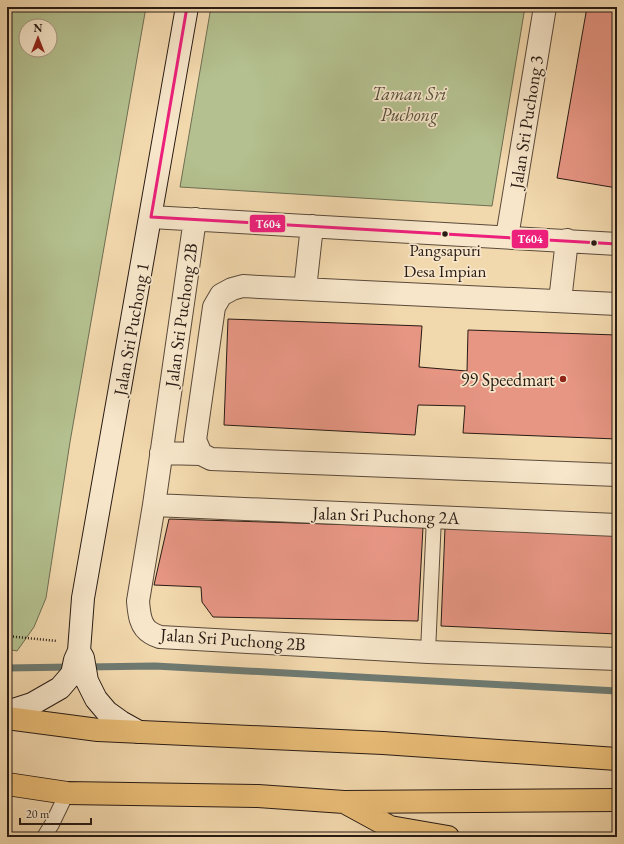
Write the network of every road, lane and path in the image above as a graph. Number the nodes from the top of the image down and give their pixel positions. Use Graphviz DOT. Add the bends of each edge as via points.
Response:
graph roads {
  1 [pos="187,7"];
  2 [pos="545,7"];
  3 [pos="151,217"];
  4 [pos="195,219"];
  5 [pos="312,226"];
  6 [pos="507,237"];
  7 [pos="567,240"];
  8 [pos="617,244"];
  9 [pos="305,289"];
  10 [pos="560,301"];
  11 [pos="617,304"];
  12 [pos="161,453"];
  13 [pos="201,454"];
  14 [pos="617,475"];
  15 [pos="154,505"];
  16 [pos="434,517"];
  17 [pos="617,525"];
  18 [pos="7,636"];
  19 [pos="428,652"];
  20 [pos="79,653"];
  21 [pos="617,659"];
  22 [pos="7,712"];
  23 [pos="7,718"];
  24 [pos="140,732"];
  25 [pos="617,759"];
  26 [pos="7,784"];
  27 [pos="67,793"];
  28 [pos="617,800"];
  29 [pos="344,802"];
  30 [pos="44,837"];
  31 [pos="448,837"];
  1 -- 3 [label="street, Jalan Sri Puchong 1"];
  2 -- 6 [label="street, Jalan Sri Puchong 3"];
  3 -- 4 [label="street"];
  3 -- 20 [label="street, Jalan Sri Puchong 1" via="83,598"];
  4 -- 5 [label="street"];
  4 -- 12 [label="street, Jalan Sri Puchong 2B"];
  5 -- 6 [label="street"];
  5 -- 9 [label="street"];
  6 -- 7 [label="street"];
  7 -- 8 [label="street"];
  7 -- 10 [label="street"];
  9 -- 10 [label="street"];
  9 -- 13 [label="street" via="243,286 221,295 214,308 196,428 195,440"];
  10 -- 11 [label="street"];
  12 -- 13 [label="street"];
  12 -- 15 [label="street, Jalan Sri Puchong 2B"];
  13 -- 14 [label="street" via="211,459 226,460"];
  15 -- 16 [label="street, Jalan Sri Puchong 2A"];
  15 -- 19 [label="street, Jalan Sri Puchong 2B" via="138,601 142,624 150,633 160,637"];
  16 -- 17 [label="street, Jalan Sri Puchong 2A"];
  16 -- 19 [label="lane"];
  18 -- 20 [label="path"];
  19 -- 21 [label="street, Jalan Sri Puchong 2B"];
  20 -- 22 [label="street, Jalan Sri Puchong 1" via="72,674 60,688 32,704"];
  20 -- 24 [label="street, Jalan Sri Puchong 1" via="96,699 107,712"];
  23 -- 24 [label="highway" via="98,730"];
  24 -- 25 [label="highway" via="383,742"];
  26 -- 27 [label="highway"];
  27 -- 29 [label="highway" via="258,796"];
  27 -- 30 [label="lane"];
  28 -- 29 [label="highway"];
  29 -- 31 [label="highway" via="390,827"];
}
